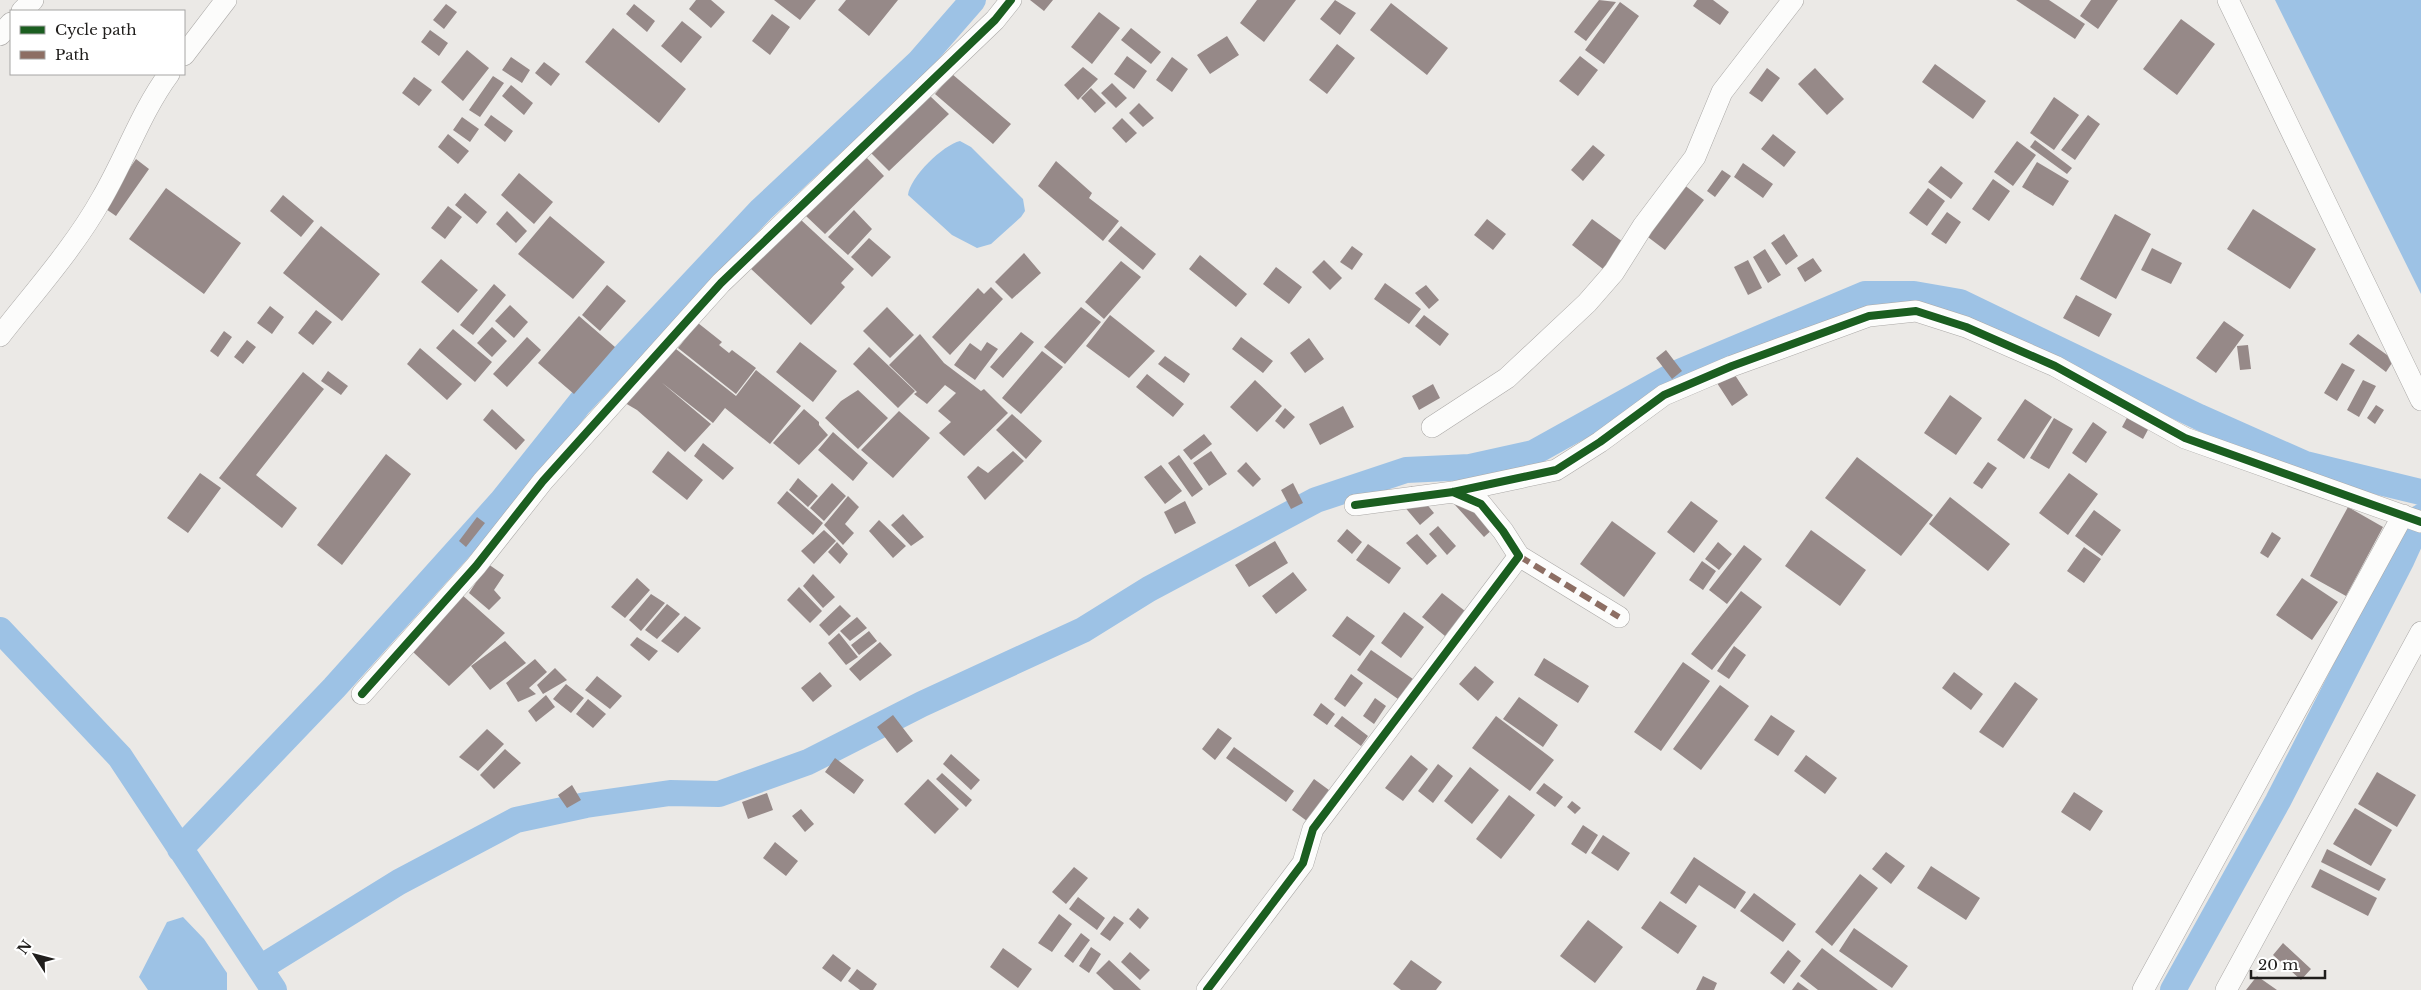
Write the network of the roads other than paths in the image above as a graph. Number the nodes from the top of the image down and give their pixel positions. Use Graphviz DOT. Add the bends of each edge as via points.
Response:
graph roads {
  1 [pos="33,0"];
  2 [pos="226,0"];
  3 [pos="1011,0"];
  4 [pos="1793,0"];
  5 [pos="2228,0"];
  6 [pos="23,10"];
  7 [pos="10,24"];
  8 [pos="0,35"];
  9 [pos="185,54"];
  10 [pos="168,75"];
  11 [pos="0,336"];
  12 [pos="2421,400"];
  13 [pos="1432,427"];
  14 [pos="1452,492"];
  15 [pos="1355,505"];
  16 [pos="2412,518"];
  17 [pos="1519,556"];
  18 [pos="1619,617"];
  19 [pos="2421,632"];
  20 [pos="362,694"];
  21 [pos="1207,990"];
  22 [pos="2143,990"];
  23 [pos="2226,990"];
  1 -- 6 [label="street"];
  2 -- 9 [label="street"];
  3 -- 20 [label="street" via="996,20 721,283 543,481 476,566"];
  4 -- 13 [label="street" via="1722,92 1695,156 1643,226 1614,272 1507,378"];
  5 -- 12 [label="street"];
  7 -- 8 [label="street"];
  10 -- 11 [label="street" via="154,94 102,198 79,235"];
  14 -- 15 [label="street"];
  14 -- 16 [label="street" via="1556,470 1664,395 1860,319 1916,311 1966,327 2055,366 2185,438"];
  14 -- 17 [label="street" via="1482,504"];
  16 -- 22 [label="street"];
  17 -- 18 [label="street"];
  17 -- 21 [label="street" via="1313,829 1303,863"];
  19 -- 23 [label="street"];
}
